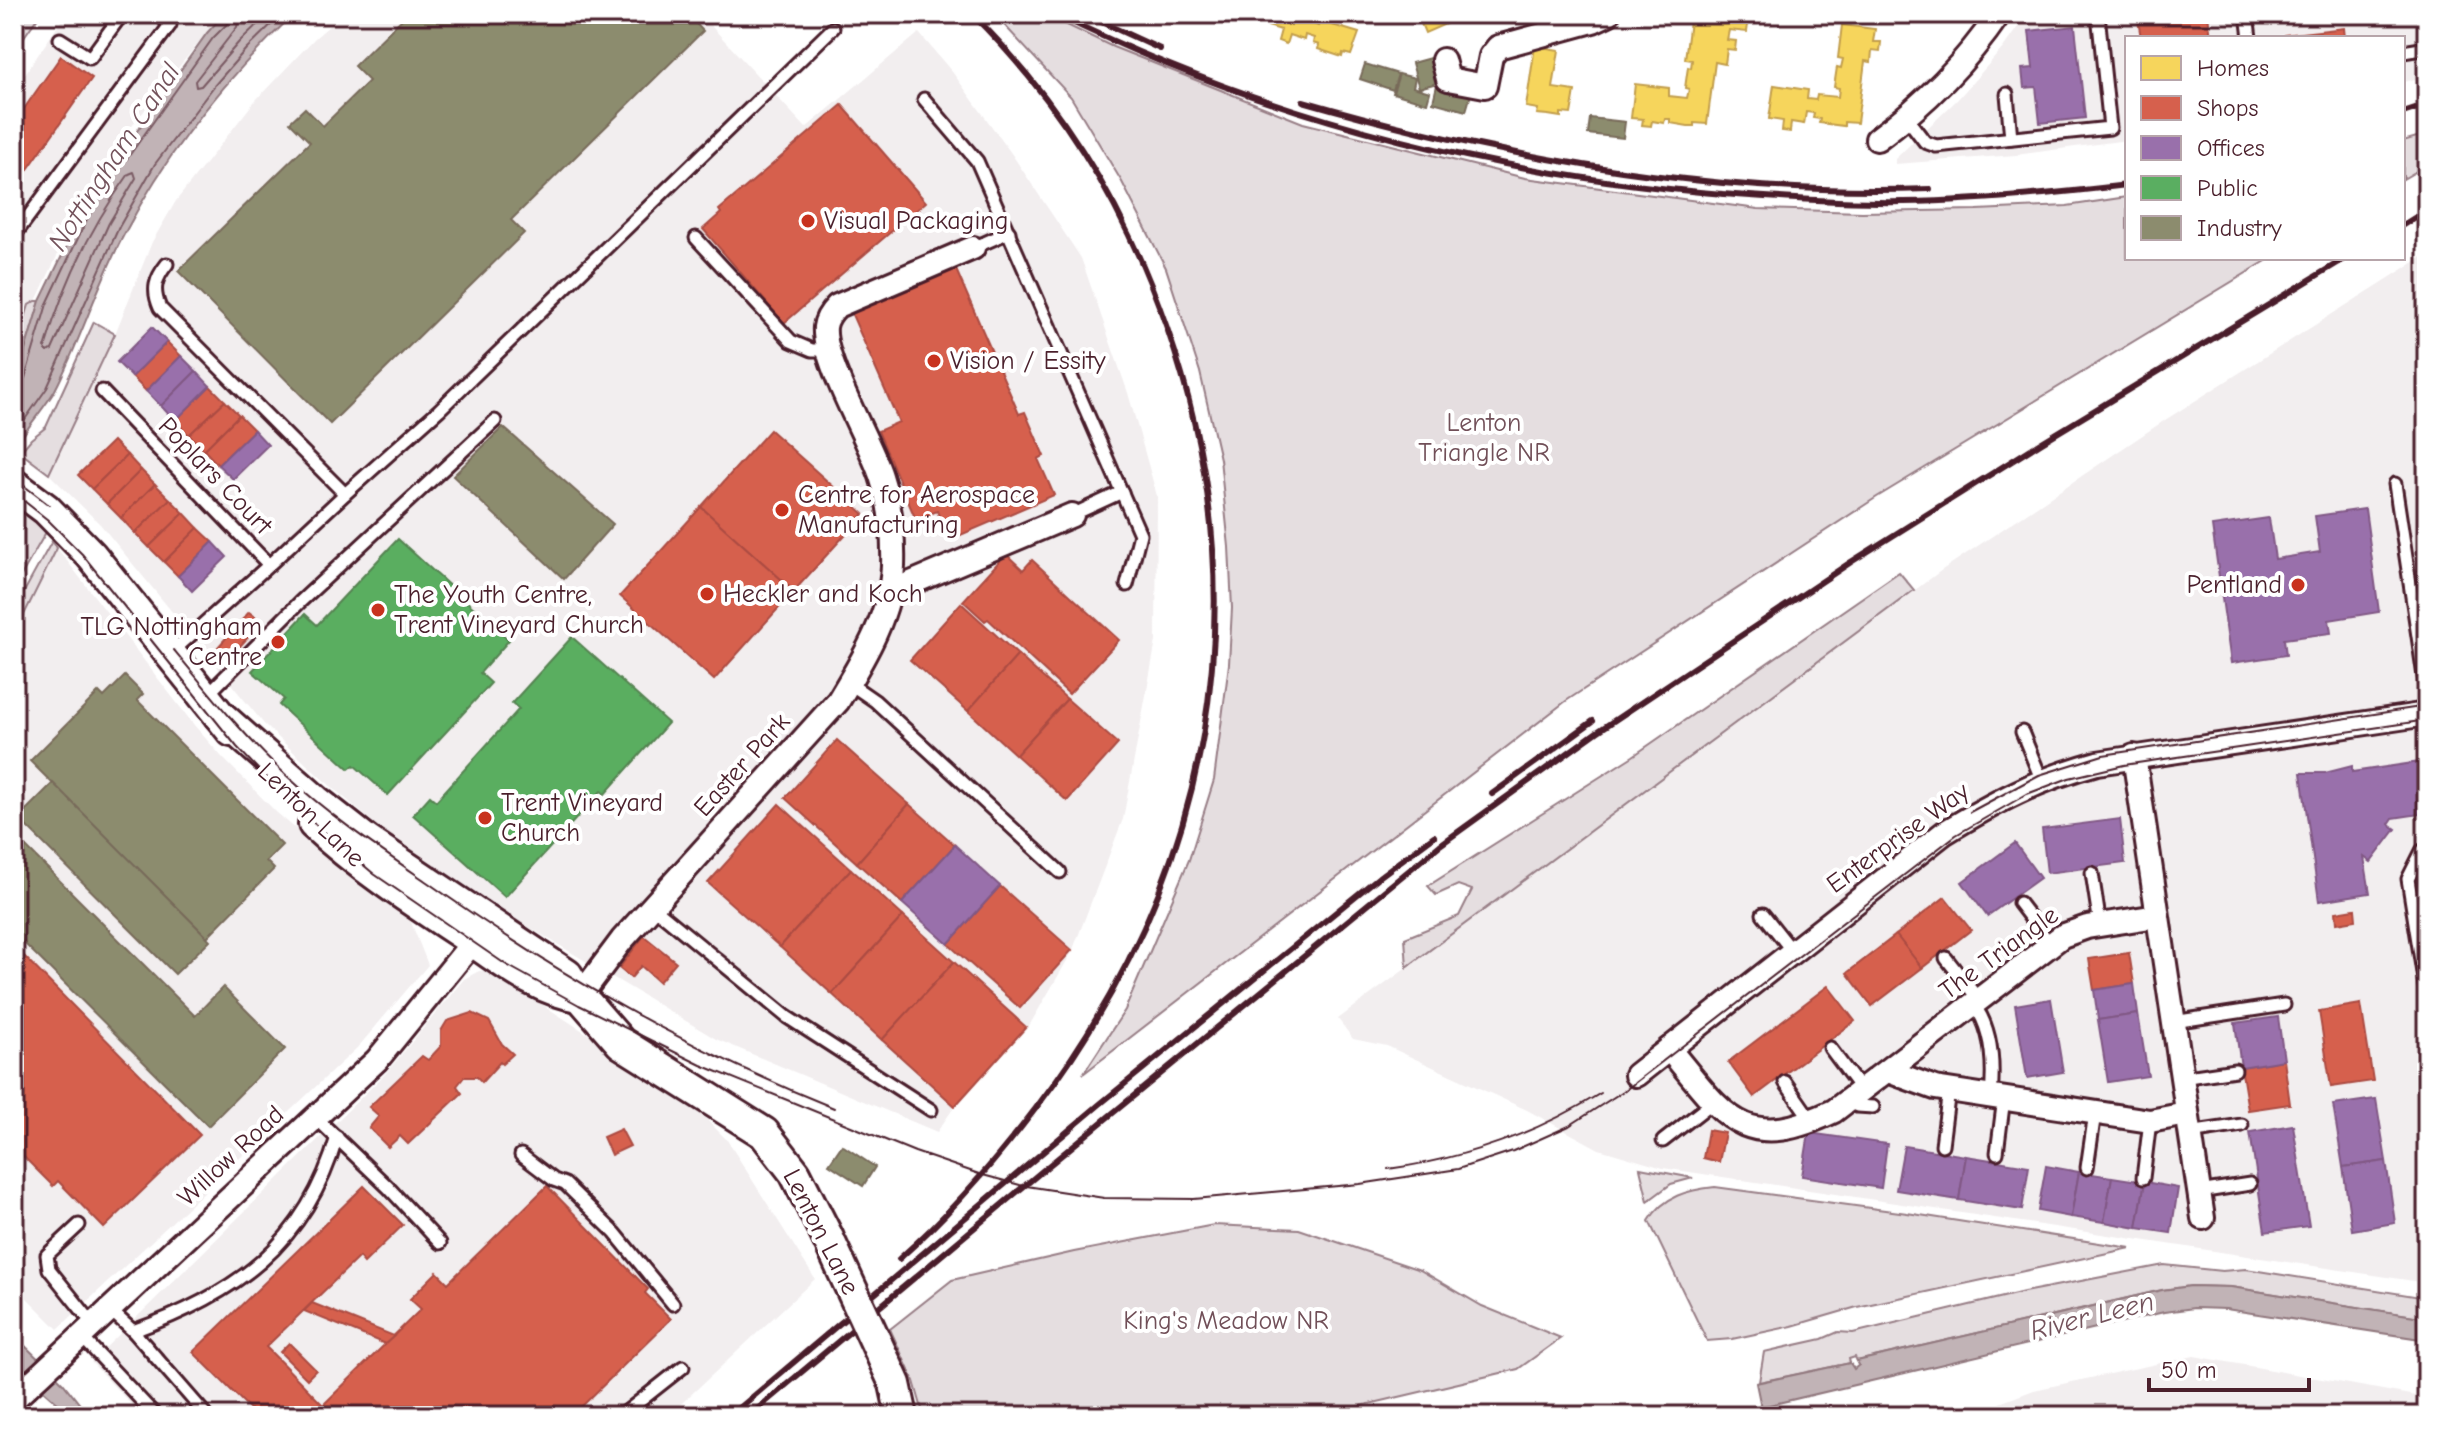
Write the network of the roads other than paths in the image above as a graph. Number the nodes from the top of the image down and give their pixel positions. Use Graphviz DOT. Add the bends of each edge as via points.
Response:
graph roads {
  1 [pos="122,14"];
  2 [pos="159,14"];
  3 [pos="1608,14"];
  4 [pos="1999,14"];
  5 [pos="2098,14"];
  6 [pos="2247,14"];
  7 [pos="833,28"];
  8 [pos="2250,36"];
  9 [pos="60,39"];
  10 [pos="2427,48"];
  11 [pos="2405,52"];
  12 [pos="1443,60"];
  13 [pos="2007,94"];
  14 [pos="924,99"];
  15 [pos="1906,117"];
  16 [pos="2011,138"];
  17 [pos="1877,139"];
  18 [pos="1009,232"];
  19 [pos="14,236"];
  20 [pos="696,238"];
  21 [pos="973,248"];
  22 [pos="167,264"];
  23 [pos="829,350"];
  24 [pos="102,391"];
  25 [pos="495,421"];
  26 [pos="2395,484"];
  27 [pos="21,490"];
  28 [pos="1122,492"];
  29 [pos="345,494"];
  30 [pos="1072,515"];
  31 [pos="269,565"];
  32 [pos="1127,585"];
  33 [pos="890,592"];
  34 [pos="169,654"];
  35 [pos="849,683"];
  36 [pos="2427,696"];
  37 [pos="212,706"];
  38 [pos="2427,714"];
  39 [pos="2022,732"];
  40 [pos="2134,756"];
  41 [pos="2042,781"];
  42 [pos="2427,850"];
  43 [pos="1060,872"];
  44 [pos="2092,873"];
  45 [pos="2019,903"];
  46 [pos="652,906"];
  47 [pos="463,907"];
  48 [pos="1763,914"];
  49 [pos="2157,916"];
  50 [pos="2100,925"];
  51 [pos="473,942"];
  52 [pos="2051,945"];
  53 [pos="1793,952"];
  54 [pos="1946,958"];
  55 [pos="580,996"];
  56 [pos="2427,998"];
  57 [pos="1976,1002"];
  58 [pos="2284,1005"];
  59 [pos="2173,1022"];
  60 [pos="1830,1048"];
  61 [pos="1669,1049"];
  62 [pos="2235,1070"];
  63 [pos="1888,1071"];
  64 [pos="1636,1075"];
  65 [pos="2181,1078"];
  66 [pos="1785,1082"];
  67 [pos="1949,1090"];
  68 [pos="1998,1097"];
  69 [pos="1860,1100"];
  70 [pos="1713,1102"];
  71 [pos="931,1110"];
  72 [pos="2095,1113"];
  73 [pos="314,1117"];
  74 [pos="1813,1121"];
  75 [pos="2150,1121"];
  76 [pos="2188,1123"];
  77 [pos="2242,1125"];
  78 [pos="337,1137"];
  79 [pos="1663,1141"];
  80 [pos="1942,1145"];
  81 [pos="1997,1153"];
  82 [pos="521,1155"];
  83 [pos="2087,1168"];
  84 [pos="2143,1178"];
  85 [pos="2250,1184"];
  86 [pos="2199,1192"];
  87 [pos="2203,1218"];
  88 [pos="79,1225"];
  89 [pos="440,1243"];
  90 [pos="673,1304"];
  91 [pos="94,1323"];
  92 [pos="133,1331"];
  93 [pos="683,1367"];
  94 [pos="16,1397"];
  95 [pos="156,1416"];
  96 [pos="207,1416"];
  97 [pos="621,1416"];
  98 [pos="902,1416"];
  1 -- 9 [label="lane" via="90,58"];
  2 -- 19 [label="lane" via="170,25"];
  3 -- 12 [label="street" via="1498,47 1485,86 1448,79"];
  4 -- 15 [label="street" via="1957,69"];
  5 -- 16 [label="lane" via="2110,128"];
  6 -- 8 [label="lane"];
  7 -- 29 [label="lane" via="439,410"];
  10 -- 11 [label="lane"];
  13 -- 16 [label="lane"];
  14 -- 18 [label="lane" via="977,161"];
  15 -- 16 [label="lane" via="1925,142 1936,146"];
  15 -- 17 [label="street"];
  18 -- 21 [label="lane"];
  18 -- 28 [label="lane"];
  20 -- 23 [label="lane" via="791,341"];
  21 -- 23 [label="street, Easter Park" via="837,306 825,329"];
  22 -- 29 [label="lane" via="154,286 160,308"];
  23 -- 33 [label="street, Easter Park" via="887,496 893,544"];
  24 -- 31 [label="lane, Poplars Court"];
  25 -- 37 [label="lane" via="300,602"];
  26 -- 36 [label="lane"];
  27 -- 34 [label="street, Lenton Lane" via="91,555"];
  28 -- 30 [label="lane"];
  28 -- 32 [label="lane" via="1140,534"];
  29 -- 31 [label="lane"];
  30 -- 33 [label="street"];
  31 -- 34 [label="lane, Poplars Court"];
  33 -- 35 [label="street, Easter Park"];
  34 -- 37 [label="street, Lenton Lane"];
  35 -- 43 [label="lane"];
  35 -- 46 [label="street, Easter Park"];
  37 -- 47 [label="street, Lenton Lane" via="316,801"];
  37 -- 51 [label="street, Lenton Lane" via="281,792 319,828"];
  38 -- 40 [label="street, Enterprise Way"];
  39 -- 41 [label="lane"];
  40 -- 41 [label="street, Enterprise Way"];
  40 -- 49 [label="street"];
  41 -- 53 [label="street, Enterprise Way" via="1999,799 1944,833"];
  42 -- 56 [label="lane" via="2408,879"];
  44 -- 50 [label="lane"];
  45 -- 52 [label="lane"];
  46 -- 55 [label="street, Easter Park"];
  46 -- 71 [label="lane" via="787,1017"];
  47 -- 51 [label="street"];
  47 -- 55 [label="street, Lenton Lane" via="567,975"];
  48 -- 53 [label="lane"];
  49 -- 50 [label="street, The Triangle"];
  49 -- 59 [label="street"];
  50 -- 52 [label="street, The Triangle" via="2068,933"];
  51 -- 55 [label="street, Lenton Lane" via="532,980"];
  51 -- 73 [label="street, Willow Road" via="377,1060"];
  52 -- 57 [label="street, The Triangle"];
  53 -- 61 [label="street, Enterprise Way"];
  54 -- 57 [label="lane"];
  55 -- 98 [label="street, Lenton Lane, bridge" via="621,1043 764,1133 795,1173 895,1384"];
  57 -- 63 [label="street, The Triangle"];
  57 -- 68 [label="lane" via="1988,1034"];
  58 -- 59 [label="lane"];
  59 -- 65 [label="street"];
  60 -- 69 [label="lane"];
  61 -- 64 [label="street, Enterprise Way"];
  61 -- 70 [label="street, The Triangle"];
  62 -- 65 [label="lane"];
  63 -- 67 [label="street"];
  63 -- 69 [label="street, The Triangle"];
  65 -- 76 [label="street"];
  66 -- 74 [label="lane"];
  67 -- 68 [label="street"];
  67 -- 80 [label="lane"];
  68 -- 72 [label="street"];
  68 -- 81 [label="lane"];
  69 -- 74 [label="street, The Triangle"];
  70 -- 74 [label="street, The Triangle" via="1729,1118 1750,1127 1779,1130"];
  70 -- 79 [label="lane"];
  72 -- 75 [label="street"];
  72 -- 83 [label="lane"];
  73 -- 78 [label="lane"];
  73 -- 91 [label="street, Willow Road"];
  75 -- 76 [label="street"];
  75 -- 84 [label="lane"];
  76 -- 77 [label="lane"];
  76 -- 86 [label="street"];
  78 -- 89 [label="lane"];
  78 -- 92 [label="lane" via="312,1197 264,1260 209,1299"];
  82 -- 90 [label="lane" via="565,1184 615,1233"];
  85 -- 86 [label="lane"];
  86 -- 87 [label="street"];
  88 -- 91 [label="lane" via="47,1255 49,1269"];
  91 -- 92 [label="lane"];
  91 -- 94 [label="street, Willow Road"];
  91 -- 95 [label="lane"];
  92 -- 96 [label="lane"];
  93 -- 97 [label="lane"];
}
